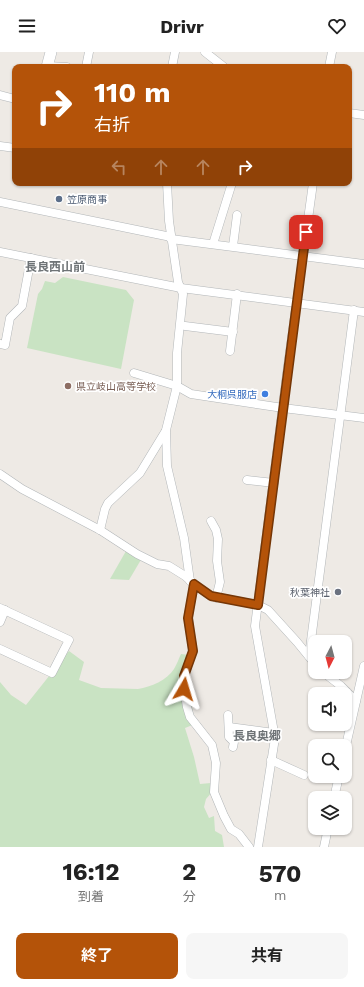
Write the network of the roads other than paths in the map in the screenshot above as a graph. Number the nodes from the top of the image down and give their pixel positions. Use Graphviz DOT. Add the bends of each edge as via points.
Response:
graph roads {
  1 [pos="51,52"];
  2 [pos="89,52"];
  3 [pos="175,52"];
  4 [pos="205,52"];
  5 [pos="332,52"];
  6 [pos="48,64"];
  7 [pos="87,64"];
  8 [pos="173,64"];
  9 [pos="220,64"];
  10 [pos="330,64"];
  11 [pos="0,95"];
  12 [pos="12,98"];
  13 [pos="352,113"];
  14 [pos="364,115"];
  15 [pos="0,146"];
  16 [pos="12,148"];
  17 [pos="167,186"];
  18 [pos="231,186"];
  19 [pos="313,186"];
  20 [pos="0,202"];
  21 [pos="237,215"];
  22 [pos="171,238"];
  23 [pos="213,244"];
  24 [pos="233,246"];
  25 [pos="0,252"];
  26 [pos="303,257"];
  27 [pos="31,258"];
  28 [pos="364,264"];
  29 [pos="181,288"];
  30 [pos="237,294"];
  31 [pos="297,303"];
  32 [pos="354,310"];
  33 [pos="364,312"];
  34 [pos="186,326"];
  35 [pos="233,332"];
  36 [pos="0,344"];
  37 [pos="230,351"];
  38 [pos="134,373"];
  39 [pos="176,386"];
  40 [pos="283,408"];
  41 [pos="341,414"];
  42 [pos="364,418"];
  43 [pos="166,430"];
  44 [pos="0,474"];
  45 [pos="247,480"];
  46 [pos="274,483"];
  47 [pos="212,521"];
  48 [pos="100,530"];
  49 [pos="192,583"];
  50 [pos="216,598"];
  51 [pos="258,605"];
  52 [pos="2,609"];
  53 [pos="0,622"];
  54 [pos="311,635"];
  55 [pos="0,649"];
  56 [pos="308,656"];
  57 [pos="364,666"];
  58 [pos="332,679"];
  59 [pos="356,701"];
  60 [pos="228,715"];
  61 [pos="229,727"];
  62 [pos="274,733"];
  63 [pos="347,739"];
  64 [pos="233,747"];
  65 [pos="271,760"];
  66 [pos="304,775"];
  67 [pos="327,835"];
  68 [pos="249,847"];
  69 [pos="258,847"];
  70 [pos="324,847"];
  1 -- 6 [label="street"];
  2 -- 7 [label="street"];
  3 -- 8 [label="street"];
  4 -- 9 [label="street"];
  5 -- 10 [label="street"];
  11 -- 12 [label="street"];
  13 -- 14 [label="street"];
  15 -- 16 [label="street"];
  17 -- 22 [label="street"];
  18 -- 23 [label="street"];
  19 -- 26 [label="street"];
  20 -- 22 [label="street"];
  21 -- 24 [label="street"];
  22 -- 23 [label="street"];
  22 -- 29 [label="street"];
  23 -- 24 [label="street"];
  24 -- 26 [label="street"];
  25 -- 27 [label="street"];
  26 -- 28 [label="street"];
  26 -- 31 [label="street"];
  27 -- 29 [label="street"];
  27 -- 36 [label="street" via="22,306 10,318 5,345"];
  29 -- 30 [label="street"];
  29 -- 39 [label="street" via="183,294"];
  30 -- 31 [label="street"];
  30 -- 35 [label="street"];
  31 -- 32 [label="street"];
  31 -- 40 [label="street"];
  32 -- 33 [label="street"];
  32 -- 41 [label="street"];
  34 -- 35 [label="street"];
  35 -- 37 [label="street"];
  38 -- 39 [label="street"];
  39 -- 40 [label="street" via="191,394"];
  39 -- 43 [label="street"];
  40 -- 41 [label="street"];
  40 -- 46 [label="street"];
  41 -- 42 [label="street"];
  41 -- 54 [label="street"];
  43 -- 48 [label="street" via="140,473 108,503"];
  43 -- 49 [label="street" via="168,473"];
  44 -- 48 [label="street" via="22,489"];
  45 -- 46 [label="street"];
  46 -- 51 [label="street"];
  47 -- 50 [label="street" via="218,539 220,582"];
  48 -- 49 [label="street" via="137,554 157,564 169,566"];
  49 -- 50 [label="street"];
  49 -- 68 [label="street" via="188,618 193,651 184,676 187,708 190,717 212,745 216,763 214,792 224,816 231,829 239,834"];
  50 -- 51 [label="street"];
  51 -- 56 [label="street" via="268,610"];
  51 -- 62 [label="street" via="255,626"];
  52 -- 53 [label="street"];
  52 -- 55 [label="street" via="69,640 52,673"];
  57 -- 59 [label="street"];
  58 -- 59 [label="street"];
  59 -- 63 [label="street"];
  60 -- 61 [label="street"];
  61 -- 62 [label="street"];
  61 -- 64 [label="street"];
  62 -- 65 [label="street"];
  65 -- 66 [label="street"];
  65 -- 69 [label="street"];
  67 -- 70 [label="street"];
}
